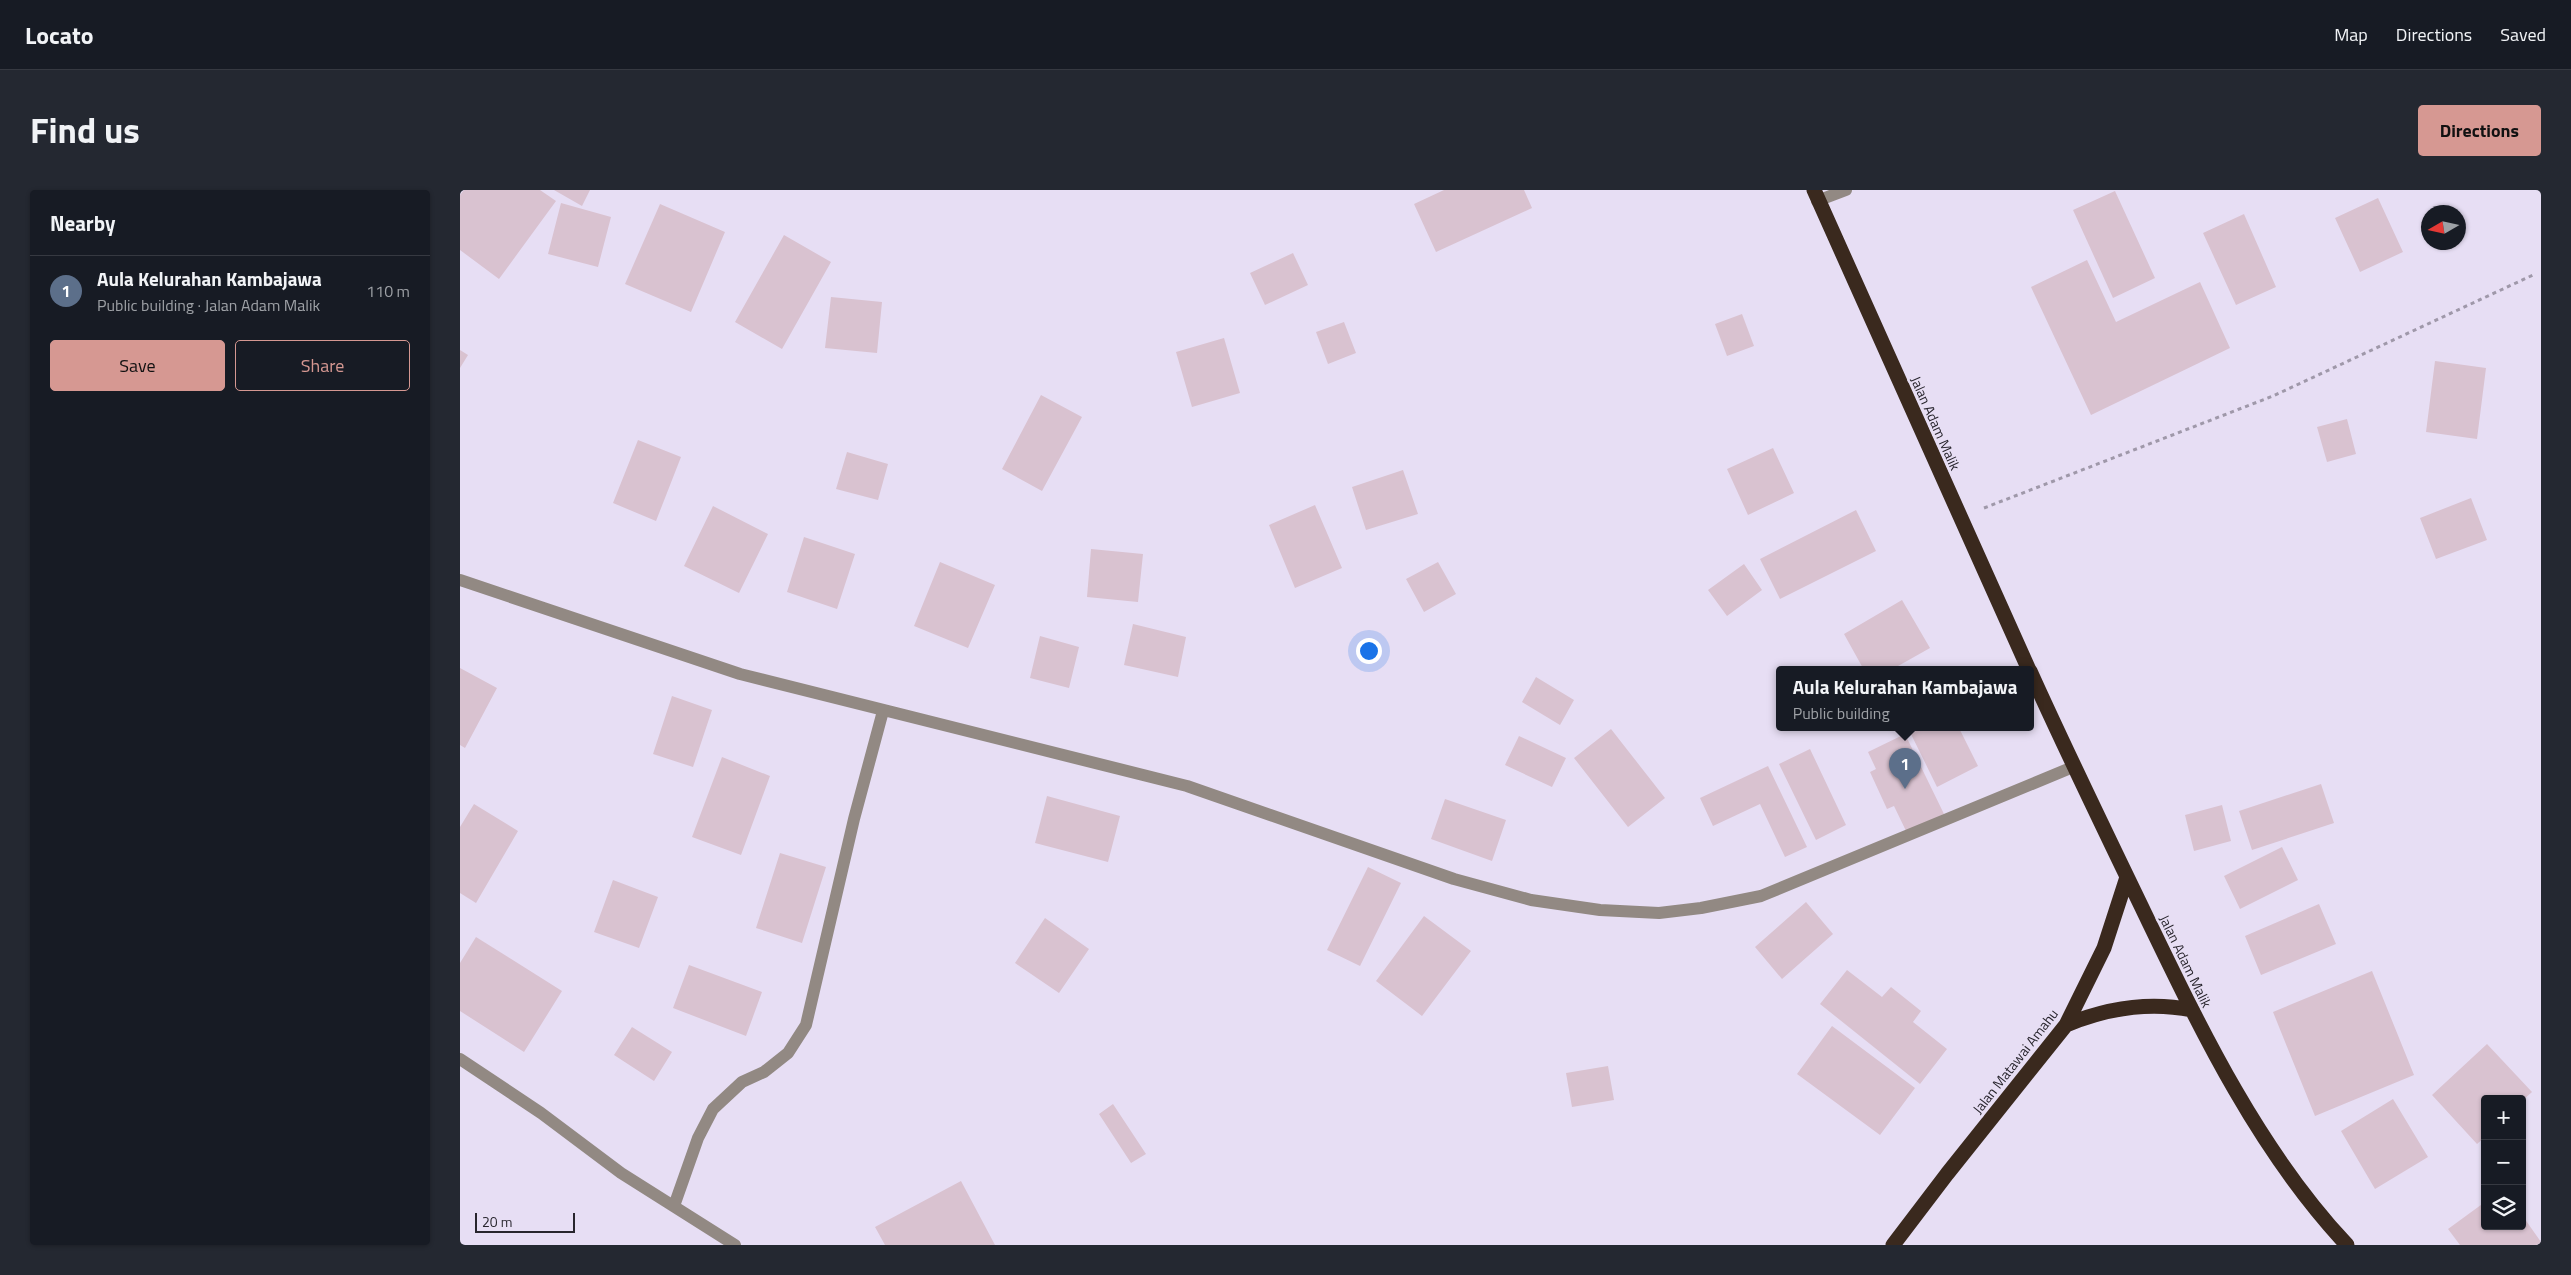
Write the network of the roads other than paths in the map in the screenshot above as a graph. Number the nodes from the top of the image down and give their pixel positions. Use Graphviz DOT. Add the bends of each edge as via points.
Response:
graph roads {
  1 [pos="1846,190"];
  2 [pos="1816,195"];
  3 [pos="460,580"];
  4 [pos="2028,666"];
  5 [pos="2034,680"];
  6 [pos="883,712"];
  7 [pos="2073,767"];
  8 [pos="2127,877"];
  9 [pos="2192,1010"];
  10 [pos="2066,1025"];
  11 [pos="460,1059"];
  12 [pos="674,1206"];
  13 [pos="735,1245"];
  14 [pos="1893,1245"];
  15 [pos="2346,1245"];
  1 -- 2 [label="street"];
  2 -- 4 [label="highway, Jalan Adam Malik"];
  3 -- 6 [label="street" via="740,674"];
  5 -- 7 [label="highway, Jalan Adam Malik"];
  6 -- 7 [label="street" via="1186,786 1454,879 1531,900 1600,910 1659,913 1761,896"];
  6 -- 12 [label="street" via="854,819 806,1025 788,1053 764,1072 742,1082 713,1109 698,1138"];
  7 -- 8 [label="highway, Jalan Adam Malik"];
  8 -- 9 [label="highway, Jalan Adam Malik"];
  8 -- 10 [label="highway, Jalan Matawai Amahu" via="2104,948"];
  9 -- 10 [label="highway" via="2167,1005 2126,1008 2093,1014"];
  9 -- 15 [label="highway, Jalan Adam Malik" via="2260,1132 2315,1210"];
  10 -- 14 [label="highway, Jalan Matawai Amahu"];
  11 -- 12 [label="street" via="621,1173"];
  12 -- 13 [label="street"];
}
